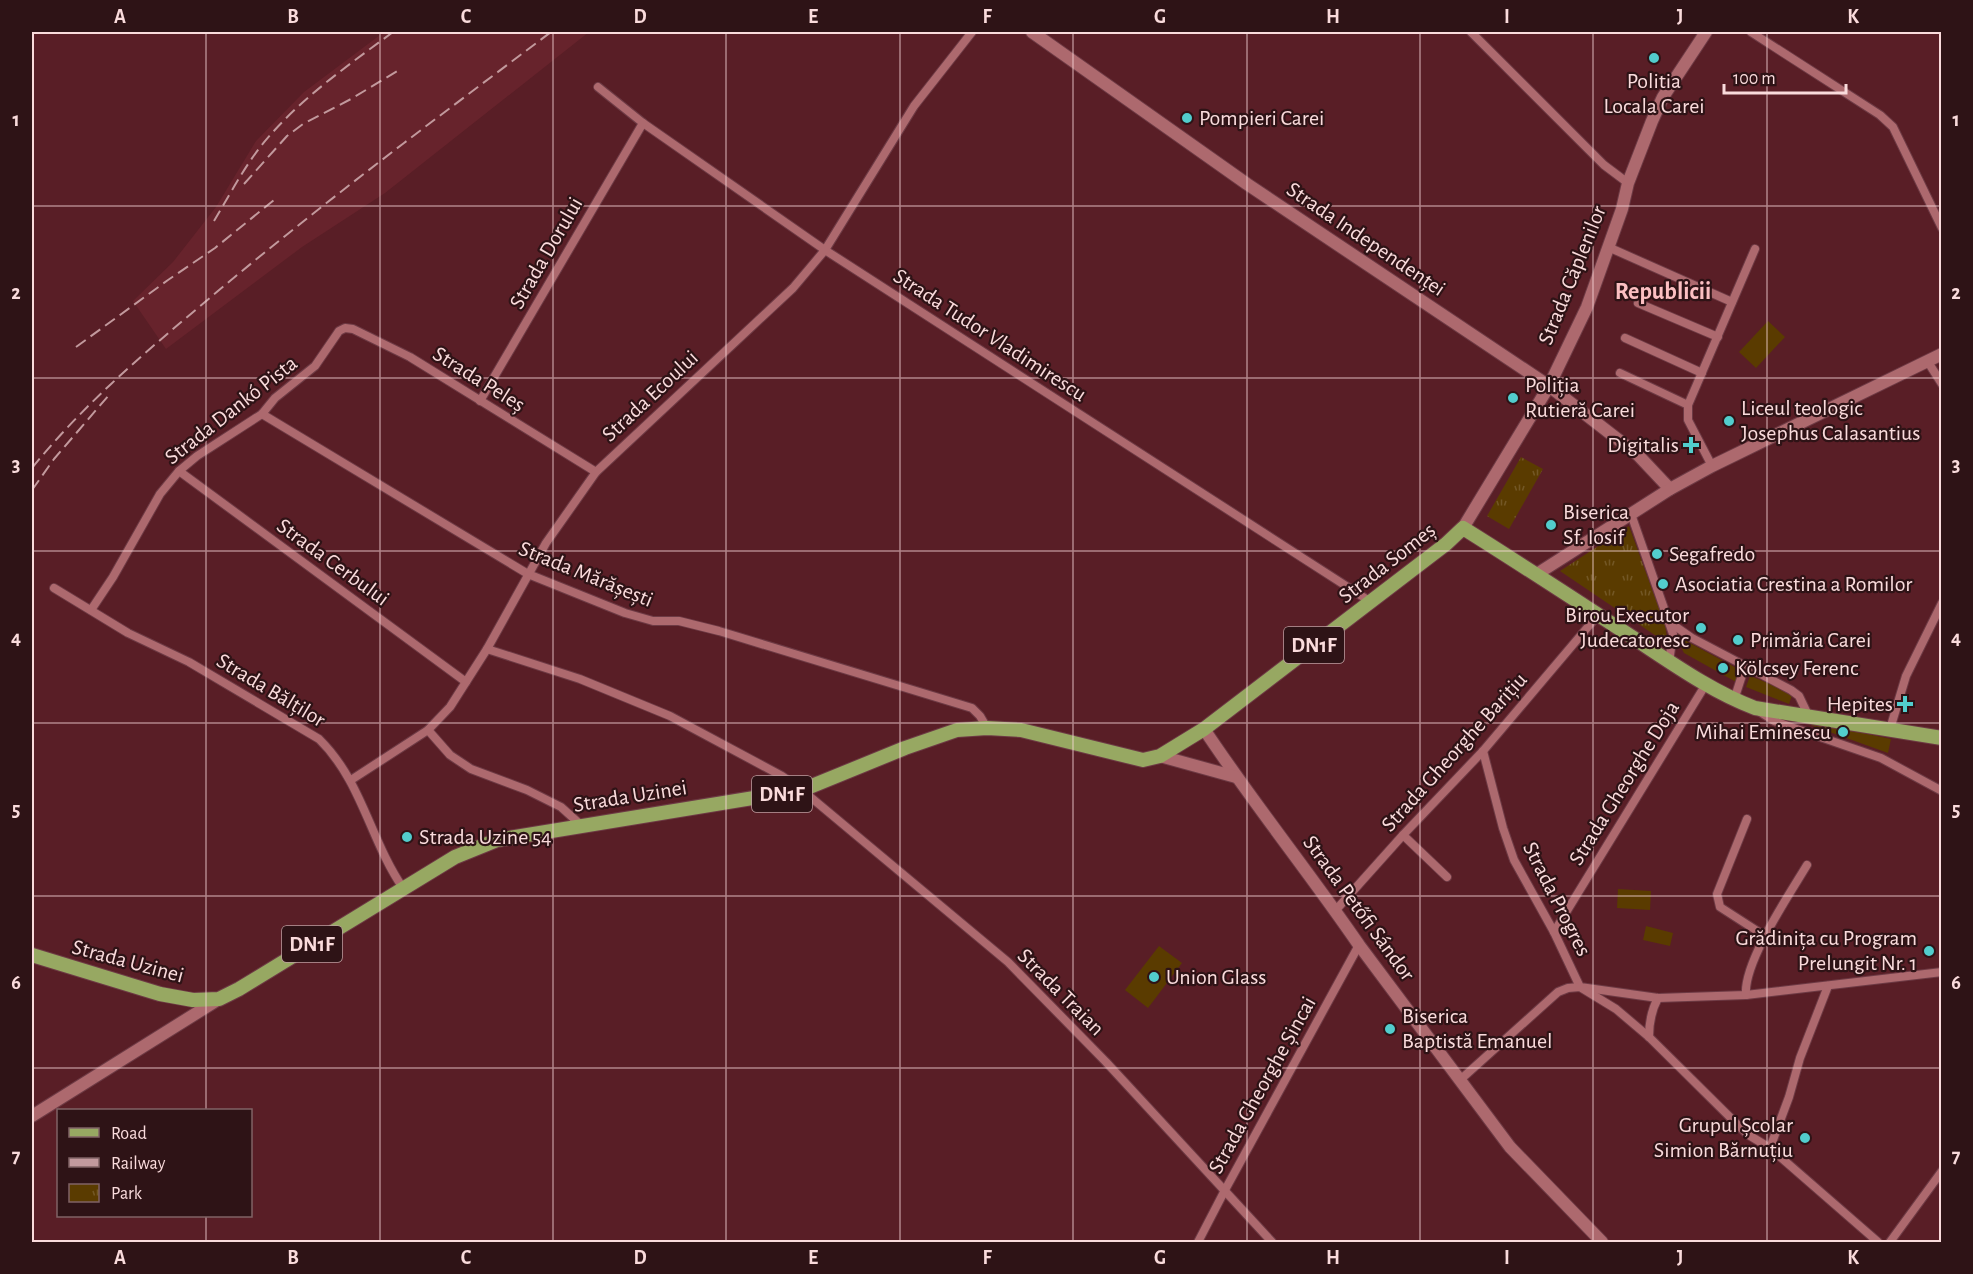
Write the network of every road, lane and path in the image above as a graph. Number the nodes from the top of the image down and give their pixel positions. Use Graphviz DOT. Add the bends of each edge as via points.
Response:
graph roads {
  1 [pos="972,32"];
  2 [pos="1032,32"];
  3 [pos="1471,32"];
  4 [pos="1706,32"];
  5 [pos="1751,32"];
  6 [pos="598,87"];
  7 [pos="643,123"];
  8 [pos="1628,183"];
  9 [pos="1941,228"];
  10 [pos="1608,247"];
  11 [pos="1755,249"];
  12 [pos="825,250"];
  13 [pos="1732,302"];
  14 [pos="1638,303"];
  15 [pos="339,331"];
  16 [pos="1718,337"];
  17 [pos="1625,338"];
  18 [pos="1941,354"];
  19 [pos="1928,362"];
  20 [pos="1620,373"];
  21 [pos="1702,373"];
  22 [pos="1941,384"];
  23 [pos="1549,386"];
  24 [pos="480,401"];
  25 [pos="1688,405"];
  26 [pos="262,414"];
  27 [pos="1712,466"];
  28 [pos="179,471"];
  29 [pos="596,472"];
  30 [pos="1670,489"];
  31 [pos="1631,514"];
  32 [pos="1463,528"];
  33 [pos="528,574"];
  34 [pos="1537,574"];
  35 [pos="54,588"];
  36 [pos="1371,602"];
  37 [pos="1941,603"];
  38 [pos="91,610"];
  39 [pos="1598,615"];
  40 [pos="1668,622"];
  41 [pos="487,649"];
  42 [pos="1670,662"];
  43 [pos="1745,666"];
  44 [pos="466,682"];
  45 [pos="1706,684"];
  46 [pos="1734,700"];
  47 [pos="1755,708"];
  48 [pos="1809,717"];
  49 [pos="987,728"];
  50 [pos="1204,729"];
  51 [pos="1890,729"];
  52 [pos="428,730"];
  53 [pos="1941,738"];
  54 [pos="1482,751"];
  55 [pos="1160,756"];
  56 [pos="1236,777"];
  57 [pos="351,780"];
  58 [pos="802,790"];
  59 [pos="1941,791"];
  60 [pos="1747,819"];
  61 [pos="581,825"];
  62 [pos="1403,835"];
  63 [pos="1807,865"];
  64 [pos="1447,877"];
  65 [pos="403,888"];
  66 [pos="1335,911"];
  67 [pos="1554,932"];
  68 [pos="1765,936"];
  69 [pos="1359,945"];
  70 [pos="32,955"];
  71 [pos="1941,972"];
  72 [pos="1828,986"];
  73 [pos="1580,987"];
  74 [pos="1746,995"];
  75 [pos="1658,998"];
  76 [pos="219,999"];
  77 [pos="1649,1037"];
  78 [pos="1460,1080"];
  79 [pos="32,1116"];
  80 [pos="1770,1148"];
  81 [pos="1941,1171"];
  82 [pos="1225,1190"];
  83 [pos="1198,1242"];
  84 [pos="1272,1242"];
  85 [pos="1602,1242"];
  86 [pos="1878,1242"];
  87 [pos="1890,1242"];
  1 -- 12 [label="street, Strada Ecoului" via="914,106"];
  2 -- 23 [label="main road, Strada Independenței" via="1247,184"];
  3 -- 8 [label="street" via="1604,165"];
  4 -- 8 [label="main road, Strada Căplenilor" via="1663,97"];
  5 -- 9 [label="street" via="1893,127"];
  6 -- 7 [label="street, Strada Tudor Vladimirescu"];
  7 -- 12 [label="street, Strada Tudor Vladimirescu"];
  7 -- 24 [label="street, Strada Dorului"];
  8 -- 10 [label="main road, Strada Căplenilor"];
  10 -- 13 [label="street"];
  10 -- 23 [label="main road, Strada Căplenilor" via="1587,307"];
  11 -- 13 [label="street"];
  12 -- 29 [label="street, Strada Ecoului" via="793,288"];
  12 -- 36 [label="street, Strada Tudor Vladimirescu"];
  13 -- 16 [label="street"];
  14 -- 16 [label="street"];
  15 -- 24 [label="street, Strada Peleș" via="353,329 372,338"];
  15 -- 26 [label="street, Strada Dankó Pista" via="315,366 275,398"];
  16 -- 21 [label="street"];
  17 -- 21 [label="street"];
  18 -- 19 [label="main road"];
  19 -- 22 [label="street"];
  19 -- 27 [label="main road"];
  20 -- 25 [label="street"];
  21 -- 25 [label="street"];
  23 -- 30 [label="main road, Strada Independenței" via="1638,455"];
  23 -- 32 [label="main road, Strada Căplenilor"];
  24 -- 29 [label="street, Strada Peleș"];
  25 -- 27 [label="street" via="1688,420"];
  26 -- 28 [label="street, Strada Dankó Pista"];
  26 -- 33 [label="street, Strada Mărășești"];
  27 -- 30 [label="main road"];
  28 -- 38 [label="street, Strada Dankó Pista" via="160,494"];
  28 -- 44 [label="street, Strada Cerbului"];
  29 -- 33 [label="street, Strada Ecoului"];
  30 -- 31 [label="main road"];
  31 -- 34 [label="main road"];
  31 -- 40 [label="street"];
  32 -- 34 [label="main road"];
  32 -- 36 [label="main road, Strada Someș / DN1F"];
  33 -- 41 [label="street, Strada Ecoului"];
  33 -- 49 [label="street, Strada Mărășești" via="625,613 719,631 972,708"];
  34 -- 39 [label="main road"];
  35 -- 38 [label="street, Strada Bălților"];
  36 -- 50 [label="main road, Strada Someș / DN1F"];
  37 -- 51 [label="street" via="1906,676"];
  38 -- 57 [label="street, Strada Bălților" via="128,633 198,666 319,739 334,753"];
  39 -- 42 [label="main road"];
  39 -- 54 [label="street, Strada Gheorghe Barițiu"];
  40 -- 42 [label="street" via="1673,634"];
  40 -- 43 [label="street"];
  41 -- 44 [label="street, Strada Ecoului"];
  41 -- 58 [label="street, Strada Traian" via="580,679 670,716"];
  42 -- 45 [label="main road"];
  43 -- 46 [label="street"];
  43 -- 48 [label="street" via="1799,696"];
  44 -- 52 [label="street, Strada Ecoului"];
  45 -- 46 [label="main road"];
  45 -- 67 [label="street, Strada Gheorghe Doja"];
  46 -- 47 [label="main road"];
  47 -- 48 [label="main road"];
  47 -- 59 [label="street" via="1774,721 1881,758"];
  48 -- 51 [label="main road"];
  49 -- 55 [label="main road, Strada Uzinei / DN1F" via="1021,730 1143,760"];
  49 -- 58 [label="main road, Strada Uzinei / DN1F" via="957,730"];
  50 -- 55 [label="main road, Strada Someș / DN1F"];
  50 -- 56 [label="main road, Strada Petőfi Sándor"];
  51 -- 53 [label="main road"];
  52 -- 57 [label="street, Strada Ecoului"];
  52 -- 61 [label="street" via="450,755 471,769 561,807"];
  54 -- 62 [label="street, Strada Gheorghe Barițiu"];
  54 -- 67 [label="street, Strada Progres" via="1514,860"];
  55 -- 56 [label="main road"];
  56 -- 66 [label="main road, Strada Petőfi Sándor"];
  57 -- 65 [label="street, Strada Bălților" via="390,869"];
  58 -- 61 [label="main road, Strada Uzinei / DN1F"];
  58 -- 82 [label="street, Strada Traian" via="1008,962"];
  60 -- 68 [label="street" via="1717,900 1720,907"];
  61 -- 65 [label="main road, Strada Uzinei / DN1F" via="497,840 455,858"];
  62 -- 64 [label="street"];
  62 -- 66 [label="street, Strada Gheorghe Barițiu"];
  63 -- 68 [label="street"];
  65 -- 76 [label="main road, Strada Uzinei / DN1F"];
  66 -- 69 [label="main road, Strada Petőfi Sándor"];
  67 -- 73 [label="street, Strada Progres"];
  68 -- 74 [label="street" via="1745,985"];
  69 -- 78 [label="main road, Strada Petőfi Sándor"];
  69 -- 82 [label="street, Strada Gheorghe Șincai"];
  70 -- 76 [label="main road, Strada Uzinei / DN1F" via="160,994 193,1000"];
  71 -- 72 [label="street, Strada Progres"];
  72 -- 74 [label="street, Strada Progres"];
  72 -- 80 [label="street"];
  73 -- 75 [label="street, Strada Progres"];
  73 -- 77 [label="street" via="1616,1009"];
  73 -- 78 [label="street" via="1558,992"];
  74 -- 75 [label="street, Strada Progres"];
  75 -- 77 [label="street" via="1649,1020"];
  76 -- 79 [label="main road"];
  77 -- 80 [label="street" via="1747,1134"];
  78 -- 85 [label="main road, Strada Petőfi Sándor" via="1510,1147"];
  80 -- 86 [label="street"];
  81 -- 87 [label="street"];
  82 -- 83 [label="street, Strada Gheorghe Șincai"];
  82 -- 84 [label="street, Strada Traian"];
}
